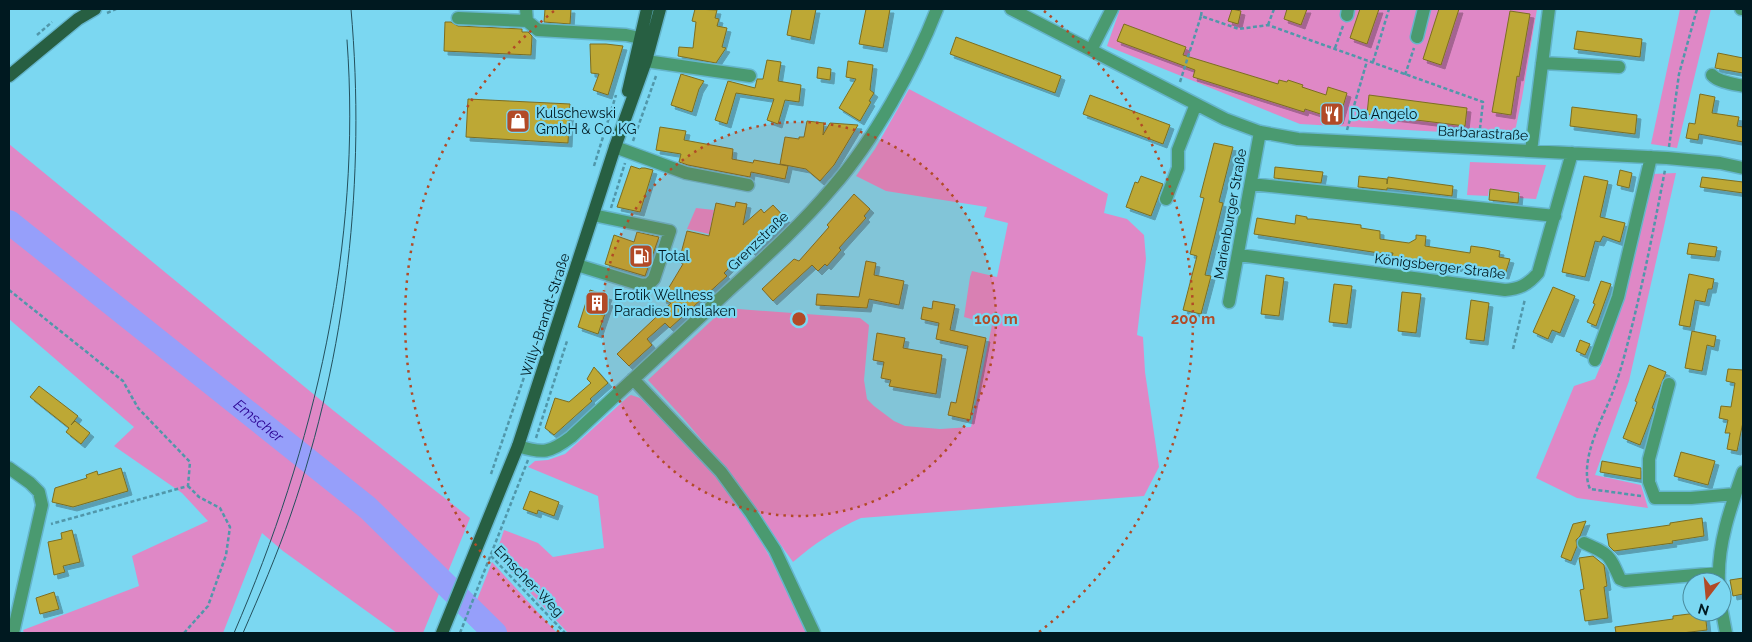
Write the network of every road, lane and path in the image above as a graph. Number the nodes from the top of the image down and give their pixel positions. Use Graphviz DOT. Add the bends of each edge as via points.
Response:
graph roads {
  1 [pos="95,9"];
  2 [pos="647,9"];
  3 [pos="660,9"];
  4 [pos="937,9"];
  5 [pos="1011,9"];
  6 [pos="1112,9"];
  7 [pos="1202,9"];
  8 [pos="1274,9"];
  9 [pos="1389,9"];
  10 [pos="1424,9"];
  11 [pos="1549,9"];
  12 [pos="1696,9"];
  13 [pos="1347,12"];
  14 [pos="527,15"];
  15 [pos="1201,16"];
  16 [pos="458,18"];
  17 [pos="1268,25"];
  18 [pos="1417,37"];
  19 [pos="646,40"];
  20 [pos="1335,48"];
  21 [pos="1091,50"];
  22 [pos="1368,60"];
  23 [pos="646,61"];
  24 [pos="1372,62"];
  25 [pos="1542,63"];
  26 [pos="1619,67"];
  27 [pos="1405,75"];
  28 [pos="1712,75"];
  29 [pos="9,76"];
  30 [pos="750,76"];
  31 [pos="1743,86"];
  32 [pos="617,92"];
  33 [pos="1176,94"];
  34 [pos="1196,104"];
  35 [pos="1260,132"];
  36 [pos="1344,142"];
  37 [pos="615,147"];
  38 [pos="1478,148"];
  39 [pos="1531,151"];
  40 [pos="1572,153"];
  41 [pos="1651,157"];
  42 [pos="1667,158"];
  43 [pos="1743,168"];
  44 [pos="592,172"];
  45 [pos="1251,184"];
  46 [pos="748,186"];
  47 [pos="1166,199"];
  48 [pos="593,215"];
  49 [pos="1555,216"];
  50 [pos="1239,255"];
  51 [pos="577,265"];
  52 [pos="1525,286"];
  53 [pos="9,290"];
  54 [pos="550,302"];
  55 [pos="1229,302"];
  56 [pos="1513,349"];
  57 [pos="1595,360"];
  58 [pos="632,380"];
  59 [pos="1669,384"];
  60 [pos="518,446"];
  61 [pos="531,450"];
  62 [pos="9,468"];
  63 [pos="1743,472"];
  64 [pos="490,477"];
  65 [pos="188,486"];
  66 [pos="1735,494"];
  67 [pos="1655,498"];
  68 [pos="37,527"];
  69 [pos="478,543"];
  70 [pos="1584,543"];
  71 [pos="490,556"];
  72 [pos="1720,572"];
  73 [pos="1682,579"];
  74 [pos="444,631"];
  75 [pos="13,633"];
  76 [pos="184,633"];
  77 [pos="460,633"];
  78 [pos="565,633"];
  79 [pos="814,633"];
  1 -- 29 [label="main road" via="78,19"];
  2 -- 19 [label="main road"];
  3 -- 19 [label="main road, Willy-Brandt-Straße"];
  4 -- 58 [label="street, Grenzstraße" via="910,68 878,124 832,188 778,245"];
  5 -- 21 [label="street, Barbarastraße"];
  6 -- 21 [label="street"];
  7 -- 15 [label="path"];
  8 -- 17 [label="path"];
  9 -- 24 [label="path"];
  10 -- 18 [label="street"];
  11 -- 25 [label="street"];
  12 -- 42 [label="path" via="1679,74"];
  13 -- 20 [label="path"];
  14 -- 16 [label="street"];
  14 -- 19 [label="street" via="538,30 626,35"];
  15 -- 17 [label="path" via="1238,29"];
  15 -- 33 [label="path"];
  17 -- 20 [label="path"];
  18 -- 27 [label="path"];
  19 -- 23 [label="main road, Willy-Brandt-Straße"];
  19 -- 37 [label="main road"];
  20 -- 22 [label="path"];
  21 -- 33 [label="street, Barbarastraße"];
  22 -- 24 [label="path"];
  22 -- 36 [label="path"];
  23 -- 30 [label="street"];
  23 -- 37 [label="main road, Willy-Brandt-Straße"];
  24 -- 27 [label="path"];
  25 -- 26 [label="street"];
  25 -- 39 [label="street"];
  27 -- 38 [label="path" via="1483,102"];
  28 -- 31 [label="street" via="1718,80"];
  32 -- 44 [label="path"];
  33 -- 34 [label="street, Barbarastraße"];
  34 -- 35 [label="street, Barbarastraße"];
  34 -- 47 [label="street" via="1178,150 1178,168"];
  35 -- 36 [label="street, Barbarastraße"];
  35 -- 45 [label="street, Marienburger Straße"];
  36 -- 38 [label="street, Barbarastraße"];
  37 -- 46 [label="street" via="686,173"];
  37 -- 48 [label="main road, Willy-Brandt-Straße"];
  38 -- 39 [label="street, Barbarastraße"];
  39 -- 40 [label="street, Barbarastraße"];
  40 -- 41 [label="street, Barbarastraße"];
  40 -- 49 [label="street, Königsberger Straße"];
  41 -- 42 [label="street, Barbarastraße"];
  41 -- 57 [label="street" via="1618,297"];
  42 -- 43 [label="street, Barbarastraße"];
  42 -- 67 [label="path" via="1631,331 1612,396 1596,433 1587,471 1590,489"];
  45 -- 49 [label="street"];
  45 -- 50 [label="street, Marienburger Straße"];
  48 -- 51 [label="main road, Willy-Brandt-Straße"];
  48 -- 51 [label="street" via="670,231 649,284 642,285"];
  49 -- 52 [label="street, Königsberger Straße" via="1538,273"];
  50 -- 52 [label="street, Königsberger Straße" via="1504,290"];
  50 -- 55 [label="street, Marienburger Straße"];
  51 -- 60 [label="main road, Willy-Brandt-Straße"];
  52 -- 56 [label="path"];
  53 -- 65 [label="path" via="123,381 138,408 190,462"];
  54 -- 64 [label="path"];
  58 -- 61 [label="street, Grenzstraße" via="556,449"];
  58 -- 79 [label="street" via="721,472 751,513 775,550"];
  59 -- 67 [label="street" via="1649,459 1649,482"];
  60 -- 61 [label="street, Grenzstraße"];
  60 -- 69 [label="main road, Willy-Brandt-Straße"];
  61 -- 71 [label="path"];
  62 -- 68 [label="street" via="39,492 42,504"];
  63 -- 66 [label="street"];
  65 -- 68 [label="path"];
  65 -- 76 [label="path" via="199,497 220,508 230,526 226,555 208,606"];
  66 -- 67 [label="street"];
  66 -- 72 [label="street"];
  68 -- 75 [label="street"];
  69 -- 71 [label="path, Emscher-Weg"];
  69 -- 74 [label="main road, Willy-Brandt-Straße"];
  70 -- 73 [label="street" via="1610,557 1620,579"];
  71 -- 77 [label="path"];
  71 -- 78 [label="path, Emscher-Weg"];
}
